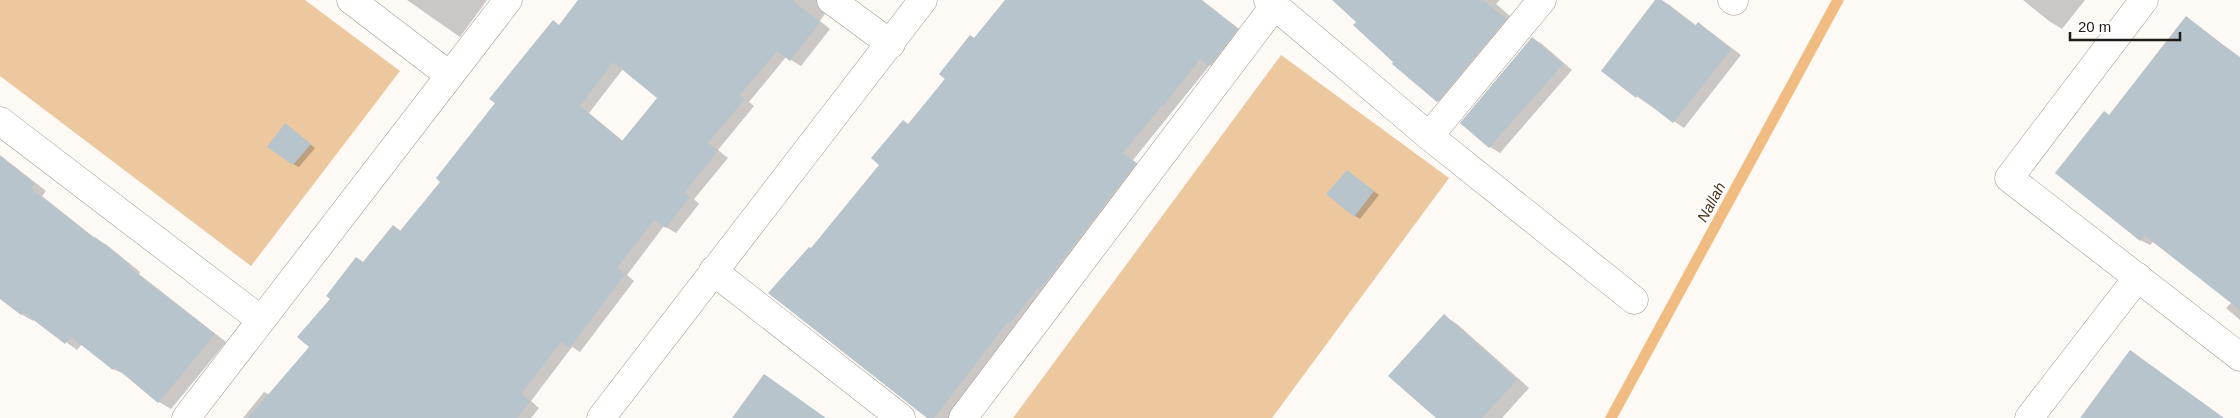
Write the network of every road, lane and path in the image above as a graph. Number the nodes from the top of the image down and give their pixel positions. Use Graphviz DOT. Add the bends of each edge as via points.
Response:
graph roads {
  1 [pos="351,0"];
  2 [pos="508,0"];
  3 [pos="831,0"];
  4 [pos="923,0"];
  5 [pos="1542,0"];
  6 [pos="2144,0"];
  7 [pos="1272,2"];
  8 [pos="891,44"];
  9 [pos="449,75"];
  10 [pos="0,121"];
  11 [pos="1429,136"];
  12 [pos="713,271"];
  13 [pos="2138,276"];
  14 [pos="1634,300"];
  15 [pos="261,320"];
  16 [pos="2240,357"];
  17 [pos="186,418"];
  18 [pos="600,418"];
  19 [pos="901,418"];
  20 [pos="963,418"];
  21 [pos="2029,418"];
  1 -- 9 [label="street"];
  2 -- 9 [label="street"];
  3 -- 8 [label="street"];
  4 -- 8 [label="street"];
  5 -- 11 [label="street"];
  6 -- 13 [label="street" via="2009,178"];
  7 -- 11 [label="street"];
  7 -- 20 [label="street"];
  8 -- 12 [label="street"];
  9 -- 15 [label="street"];
  10 -- 15 [label="street"];
  11 -- 14 [label="street"];
  12 -- 18 [label="street"];
  12 -- 19 [label="street"];
  13 -- 16 [label="street"];
  13 -- 21 [label="street"];
  15 -- 17 [label="street"];
}
